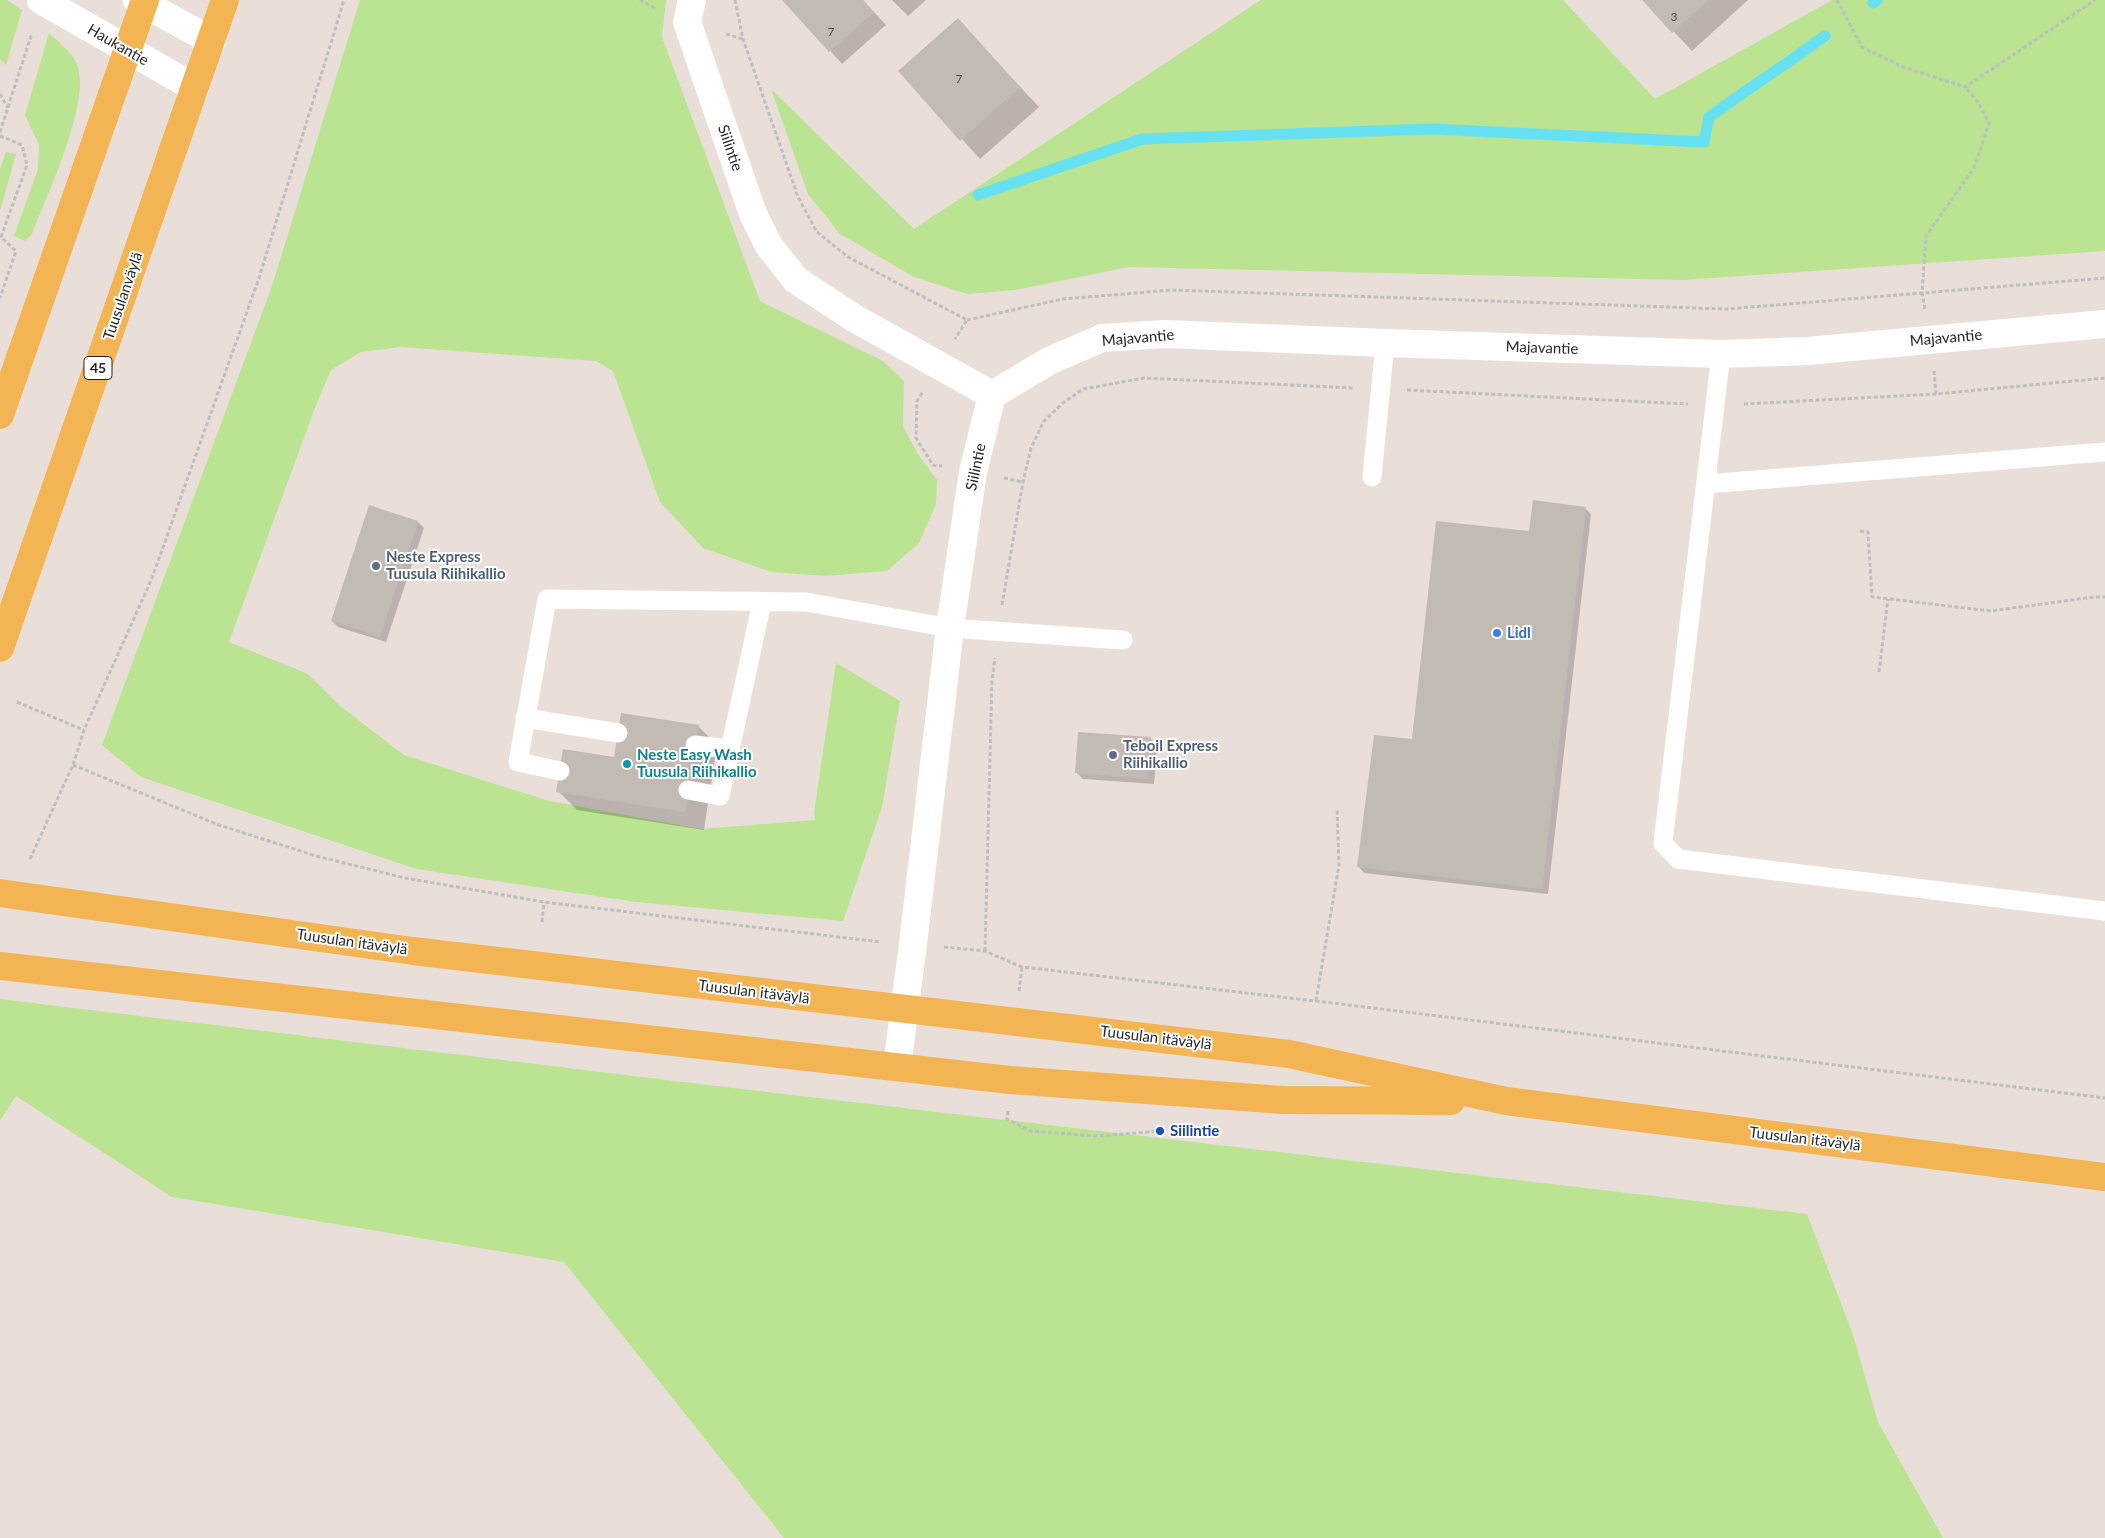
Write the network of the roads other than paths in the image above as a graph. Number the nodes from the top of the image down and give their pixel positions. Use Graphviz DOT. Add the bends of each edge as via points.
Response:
graph roads {
  1 [pos="225,0"];
  2 [pos="692,0"];
  3 [pos="142,1"];
  4 [pos="38,13"];
  5 [pos="212,41"];
  6 [pos="128,51"];
  7 [pos="195,88"];
  8 [pos="2105,324"];
  9 [pos="1385,343"];
  10 [pos="1721,354"];
  11 [pos="992,395"];
  12 [pos="0,415"];
  13 [pos="2105,452"];
  14 [pos="1372,477"];
  15 [pos="1706,484"];
  16 [pos="762,602"];
  17 [pos="950,628"];
  18 [pos="1123,640"];
  19 [pos="0,648"];
  20 [pos="525,718"];
  21 [pos="618,733"];
  22 [pos="695,745"];
  23 [pos="729,749"];
  24 [pos="560,771"];
  25 [pos="688,790"];
  26 [pos="0,893"];
  27 [pos="2105,911"];
  28 [pos="0,966"];
  29 [pos="905,1010"];
  30 [pos="897,1067"];
  31 [pos="1506,1102"];
  32 [pos="2105,1176"];
  1 -- 5 [label="main road, Tuusulanväylä / 45"];
  2 -- 11 [label="street, Siilintie" via="687,22 753,214 769,246 796,280 854,318"];
  3 -- 5 [label="street"];
  3 -- 6 [label="main road"];
  4 -- 6 [label="street, Haukantie"];
  5 -- 7 [label="main road, Tuusulanväylä / 45"];
  6 -- 7 [label="street, Haukantie"];
  6 -- 12 [label="main road"];
  7 -- 19 [label="main road, Tuusulanväylä / 45"];
  8 -- 10 [label="street, Majavantie" via="1808,351"];
  9 -- 10 [label="street, Majavantie"];
  9 -- 11 [label="street, Majavantie" via="1166,334 1102,338 1048,361"];
  9 -- 14 [label="lane"];
  10 -- 15 [label="lane"];
  11 -- 17 [label="street, Siilintie" via="973,472"];
  13 -- 15 [label="lane"];
  15 -- 27 [label="lane" via="1663,843 1678,859"];
  16 -- 17 [label="lane" via="806,602"];
  16 -- 20 [label="lane" via="547,599"];
  16 -- 23 [label="lane"];
  17 -- 18 [label="lane"];
  17 -- 29 [label="street, Siilintie"];
  20 -- 21 [label="lane"];
  20 -- 24 [label="lane" via="518,762"];
  22 -- 23 [label="lane"];
  23 -- 25 [label="lane" via="720,796"];
  26 -- 29 [label="main road, Tuusulan itäväylä" via="413,951"];
  28 -- 30 [label="main road, Tuusulan itäväylä"];
  29 -- 30 [label="street, Siilintie"];
  29 -- 31 [label="main road, Tuusulan itäväylä" via="1289,1054"];
  30 -- 31 [label="main road, Tuusulan itäväylä" via="1010,1080 1283,1100"];
  31 -- 32 [label="main road, Tuusulan itäväylä"];
}
